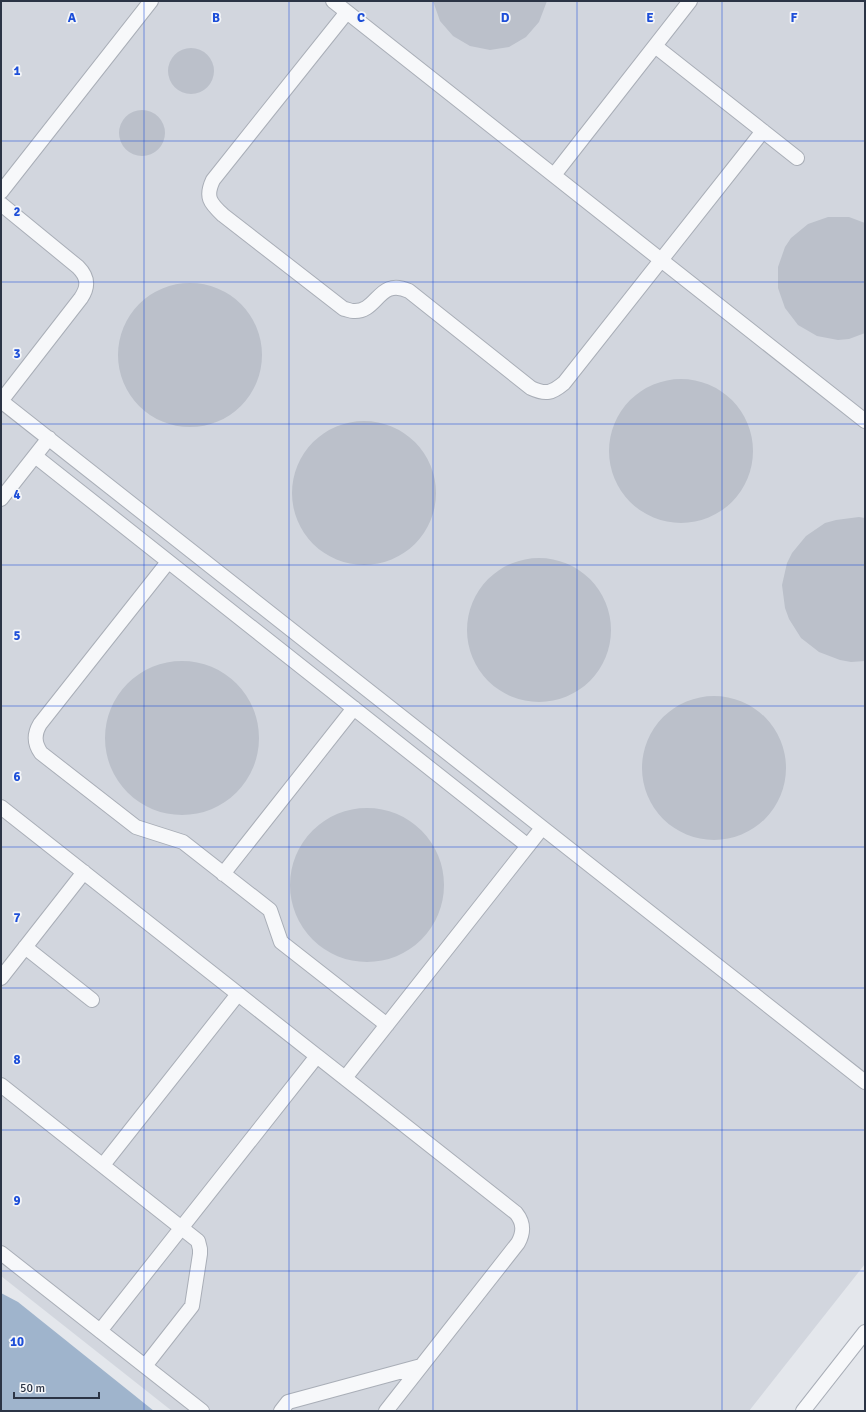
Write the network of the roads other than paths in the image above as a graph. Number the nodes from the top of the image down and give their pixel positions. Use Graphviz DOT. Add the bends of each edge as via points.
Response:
graph roads {
  1 [pos="151,1"];
  2 [pos="333,1"];
  3 [pos="690,1"];
  4 [pos="347,12"];
  5 [pos="655,46"];
  6 [pos="763,131"];
  7 [pos="797,158"];
  8 [pos="554,175"];
  9 [pos="1,192"];
  10 [pos="1,204"];
  11 [pos="661,260"];
  12 [pos="1,401"];
  13 [pos="865,421"];
  14 [pos="49,438"];
  15 [pos="35,456"];
  16 [pos="1,499"];
  17 [pos="168,562"];
  18 [pos="354,708"];
  19 [pos="1,807"];
  20 [pos="542,828"];
  21 [pos="528,846"];
  22 [pos="84,872"];
  23 [pos="223,874"];
  24 [pos="25,947"];
  25 [pos="1,978"];
  26 [pos="238,994"];
  27 [pos="92,1000"];
  28 [pos="387,1025"];
  29 [pos="865,1082"];
  30 [pos="1,1085"];
  31 [pos="103,1165"];
  32 [pos="181,1227"];
  33 [pos="1,1253"];
  34 [pos="100,1330"];
  35 [pos="865,1332"];
  36 [pos="145,1366"];
  37 [pos="421,1366"];
  38 [pos="202,1411"];
  39 [pos="281,1411"];
  40 [pos="386,1411"];
  41 [pos="803,1411"];
  1 -- 9 [label="lane"];
  2 -- 4 [label="lane"];
  3 -- 5 [label="lane"];
  4 -- 8 [label="lane"];
  4 -- 11 [label="lane" via="213,180 209,188 209,198 235,225 344,309 365,309 378,296 394,287 409,291 531,388 540,392 557,389 564,383"];
  5 -- 6 [label="lane"];
  5 -- 8 [label="lane"];
  6 -- 7 [label="lane"];
  6 -- 11 [label="lane"];
  8 -- 11 [label="lane"];
  10 -- 12 [label="lane" via="78,267 87,282 81,298"];
  11 -- 13 [label="lane"];
  12 -- 14 [label="lane"];
  14 -- 15 [label="lane"];
  14 -- 20 [label="lane"];
  15 -- 16 [label="lane"];
  15 -- 17 [label="lane"];
  17 -- 18 [label="lane"];
  17 -- 23 [label="lane" via="40,724 35,734 36,744 41,753 136,827 183,842"];
  18 -- 21 [label="lane"];
  18 -- 23 [label="lane"];
  19 -- 22 [label="lane"];
  20 -- 21 [label="lane"];
  20 -- 29 [label="lane"];
  21 -- 28 [label="lane"];
  22 -- 24 [label="lane"];
  22 -- 26 [label="lane"];
  23 -- 28 [label="lane" via="270,910 281,942"];
  24 -- 25 [label="lane"];
  24 -- 27 [label="lane"];
  26 -- 31 [label="lane"];
  26 -- 37 [label="lane" via="520,1217 523,1233 518,1243"];
  28 -- 32 [label="lane" via="345,1078 317,1056"];
  30 -- 31 [label="lane"];
  31 -- 32 [label="lane"];
  32 -- 34 [label="lane"];
  32 -- 36 [label="lane" via="198,1241 200,1249 192,1306"];
  33 -- 34 [label="lane"];
  34 -- 36 [label="lane"];
  35 -- 41 [label="lane"];
  36 -- 38 [label="lane"];
  37 -- 39 [label="lane" via="288,1402"];
  37 -- 40 [label="lane"];
}
